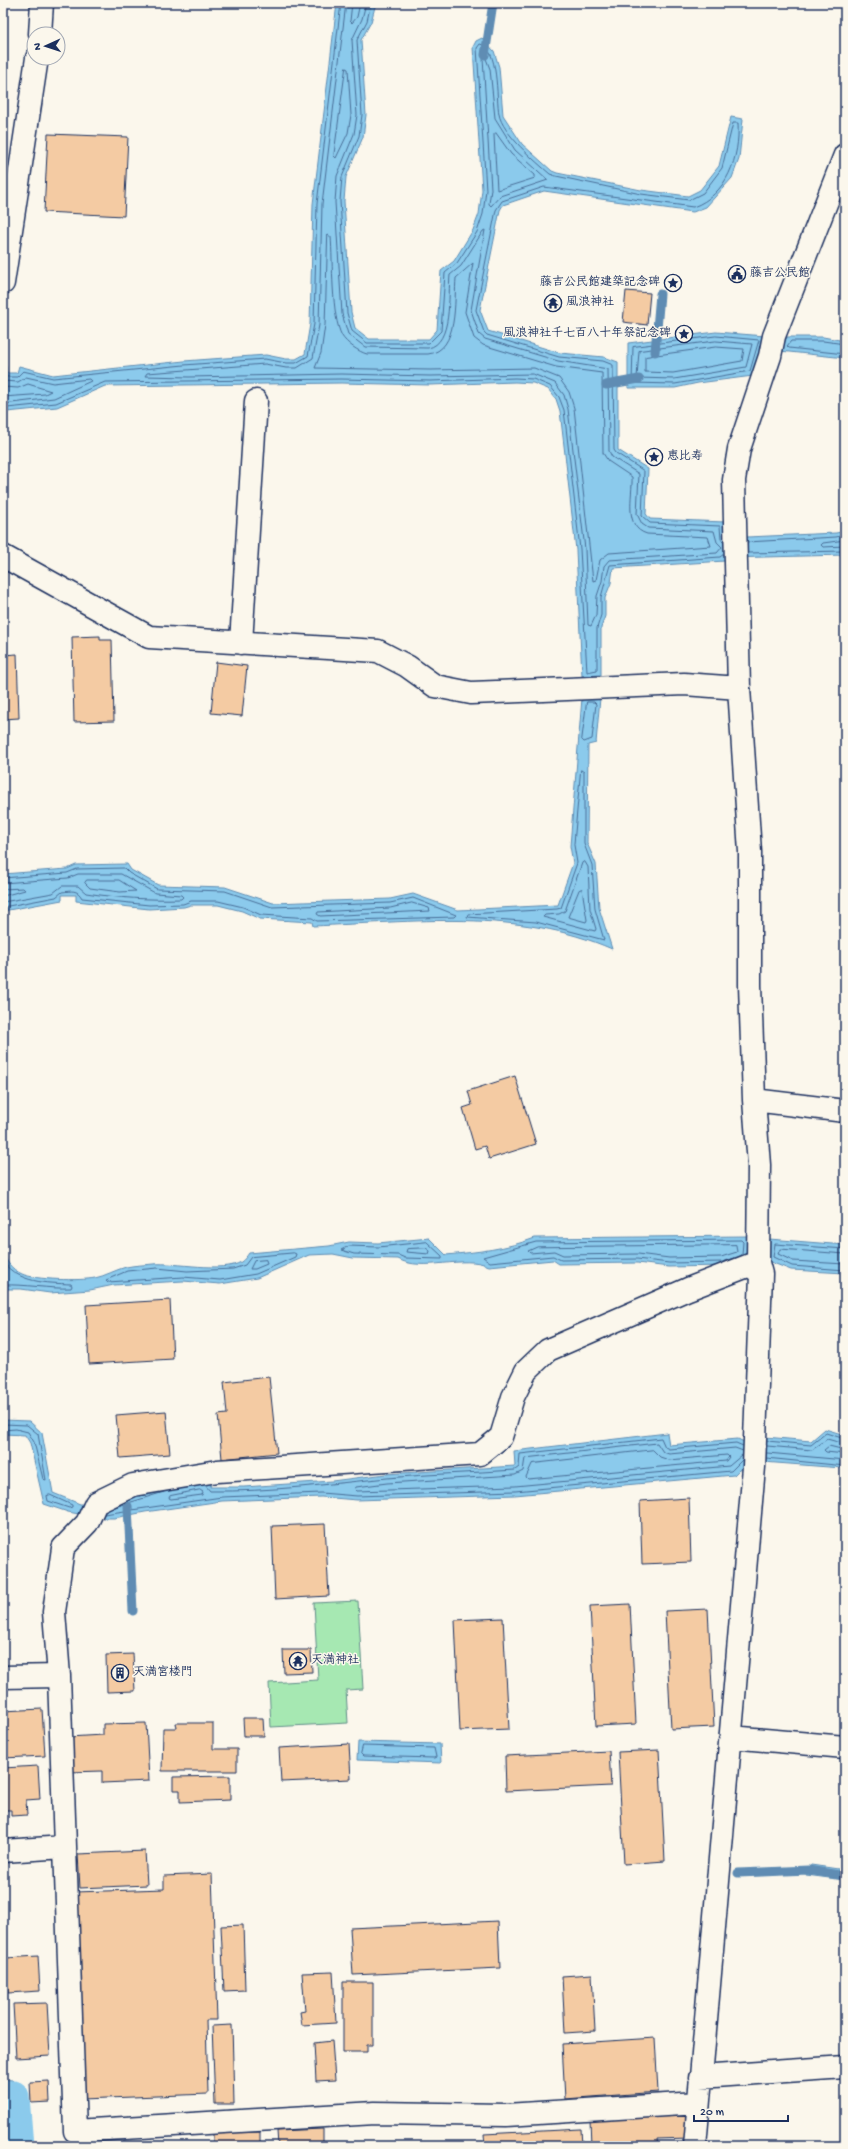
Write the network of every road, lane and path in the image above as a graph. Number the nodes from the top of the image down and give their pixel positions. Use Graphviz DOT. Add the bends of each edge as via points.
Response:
graph roads {
  1 [pos="42,3"];
  2 [pos="41,26"];
  3 [pos="36,66"];
  4 [pos="845,155"];
  5 [pos="3,283"];
  6 [pos="256,401"];
  7 [pos="3,556"];
  8 [pos="241,643"];
  9 [pos="739,688"];
  10 [pos="754,1100"];
  11 [pos="845,1111"];
  12 [pos="759,1269"];
  13 [pos="59,1676"];
  14 [pos="3,1677"];
  15 [pos="731,1737"];
  16 [pos="845,1747"];
  17 [pos="65,1847"];
  18 [pos="3,1851"];
  19 [pos="845,2067"];
  20 [pos="700,2077"];
  21 [pos="698,2103"];
  22 [pos="695,2146"];
  1 -- 2 [label="street"];
  3 -- 5 [label="street"];
  4 -- 9 [label="street" via="772,346 739,449 734,480"];
  6 -- 8 [label="street"];
  7 -- 8 [label="street" via="149,637"];
  8 -- 9 [label="street" via="378,651 407,666 435,686 471,693 684,684"];
  9 -- 10 [label="street" via="750,852 750,985"];
  10 -- 11 [label="street"];
  10 -- 12 [label="street" via="759,1165"];
  12 -- 13 [label="street" via="750,1265 548,1350 526,1372 513,1397 501,1437 480,1454 217,1471 132,1485 96,1503 87,1523 63,1548 54,1612"];
  12 -- 15 [label="street" via="754,1467"];
  13 -- 14 [label="street"];
  13 -- 17 [label="street"];
  15 -- 16 [label="street"];
  15 -- 20 [label="street"];
  17 -- 18 [label="street"];
  17 -- 21 [label="street" via="75,2131 374,2113 506,2115"];
  19 -- 20 [label="street"];
  20 -- 21 [label="street"];
  21 -- 22 [label="street"];
}
